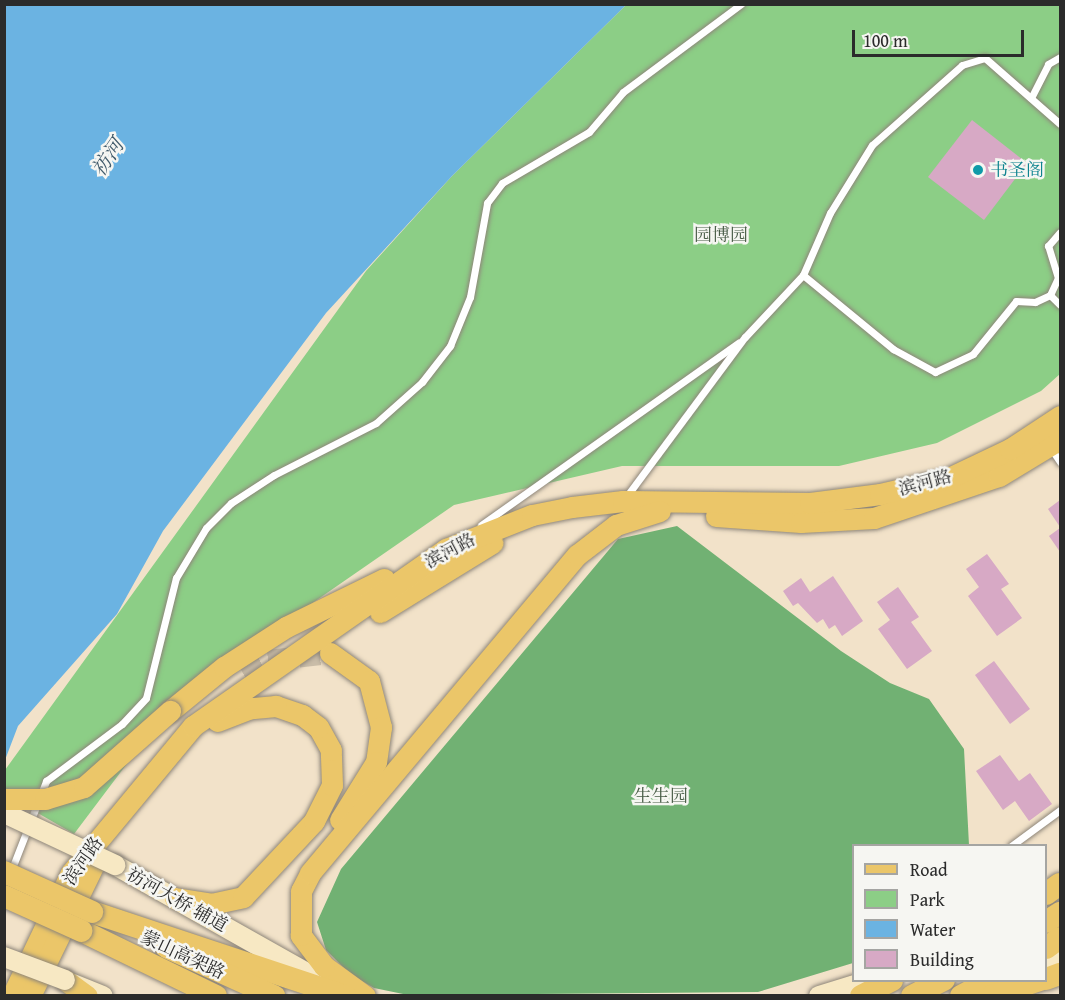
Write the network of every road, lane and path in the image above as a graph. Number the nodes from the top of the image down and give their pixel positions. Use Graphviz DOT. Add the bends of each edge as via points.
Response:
graph roads {
  1 [pos="741,4"];
  2 [pos="1060,57"];
  3 [pos="1031,98"];
  4 [pos="1060,124"];
  5 [pos="1060,232"];
  6 [pos="803,275"];
  7 [pos="1050,295"];
  8 [pos="1060,304"];
  9 [pos="745,337"];
  10 [pos="1060,416"];
  11 [pos="1057,449"];
  12 [pos="623,501"];
  13 [pos="660,511"];
  14 [pos="446,549"];
  15 [pos="330,653"];
  16 [pos="243,673"];
  17 [pos="217,721"];
  18 [pos="4,799"];
  19 [pos="1060,810"];
  20 [pos="4,813"];
  21 [pos="1014,844"];
  22 [pos="4,872"];
  23 [pos="310,873"];
  24 [pos="1060,884"];
  25 [pos="1047,893"];
  26 [pos="4,895"];
  27 [pos="175,898"];
  28 [pos="1060,901"];
  29 [pos="54,905"];
  30 [pos="1047,910"];
  31 [pos="87,922"];
  32 [pos="1060,938"];
  33 [pos="1047,947"];
  34 [pos="4,957"];
  35 [pos="65,980"];
  36 [pos="868,982"];
  37 [pos="890,982"];
  38 [pos="942,982"];
  39 [pos="989,982"];
  40 [pos="1011,982"];
  41 [pos="1037,982"];
  42 [pos="12,996"];
  43 [pos="30,996"];
  44 [pos="87,996"];
  45 [pos="103,996"];
  46 [pos="216,996"];
  47 [pos="274,996"];
  48 [pos="345,996"];
  49 [pos="365,996"];
  50 [pos="819,996"];
  51 [pos="861,996"];
  52 [pos="912,996"];
  53 [pos="961,996"];
  54 [pos="985,996"];
  55 [pos="992,996"];
  1 -- 26 [label="lane" via="623,92 589,132 502,183 487,203 470,297 450,346 422,382 376,423 274,475 231,503 206,528 176,578 146,698 114,731 45,781 24,828"];
  2 -- 3 [label="lane" via="1048,64"];
  3 -- 4 [label="lane"];
  3 -- 6 [label="lane" via="985,58 962,65 872,145 830,213"];
  5 -- 7 [label="lane" via="1047,246 1058,278"];
  6 -- 7 [label="lane" via="893,349 935,372 951,369 973,354 1016,301 1035,302"];
  6 -- 9 [label="lane"];
  7 -- 8 [label="lane"];
  9 -- 12 [label="lane"];
  9 -- 14 [label="lane"];
  10 -- 12 [label="main road, 滨河路" via="1010,449 949,478 880,494 810,503"];
  11 -- 13 [label="main road, 滨河路" via="999,476 874,518 801,522"];
  12 -- 14 [label="main road, 滨河路" via="532,515"];
  13 -- 17 [label="main road, 滨河路" via="623,511 536,524 486,546"];
  13 -- 23 [label="main road" via="616,525 577,555"];
  14 -- 18 [label="main road, bridge" via="286,627 224,667 84,787 45,799"];
  14 -- 29 [label="main road, 滨河路" via="193,726 71,873"];
  15 -- 23 [label="main road" via="369,681 381,727 376,762"];
  16 -- 29 [label="main road" via="131,774 71,854"];
  17 -- 27 [label="main road" via="251,708 276,706 302,715 318,727 330,750 332,785 314,821 243,897 211,904"];
  17 -- 43 [label="main road, 滨河路" via="124,822 85,876"];
  19 -- 21 [label="lane"];
  20 -- 27 [label="main road, 祊河大桥 辅道, bridge"];
  22 -- 31 [label="highway, bridge"];
  23 -- 49 [label="main road" via="301,891 301,935 324,966"];
  24 -- 25 [label="highway"];
  26 -- 31 [label="highway, bridge"];
  27 -- 48 [label="main road, 祊河大桥 辅道"];
  28 -- 30 [label="main road"];
  29 -- 42 [label="main road, 滨河路"];
  31 -- 46 [label="highway, 蒙山高架路"];
  31 -- 47 [label="highway, 蒙山高架路"];
  31 -- 48 [label="highway"];
  32 -- 33 [label="highway"];
  34 -- 35 [label="main road, bridge"];
  35 -- 44 [label="main road"];
  35 -- 45 [label="main road"];
  36 -- 50 [label="main road"];
  37 -- 51 [label="highway"];
  38 -- 52 [label="highway"];
  39 -- 53 [label="highway"];
  40 -- 54 [label="main road"];
  41 -- 55 [label="highway"];
}
